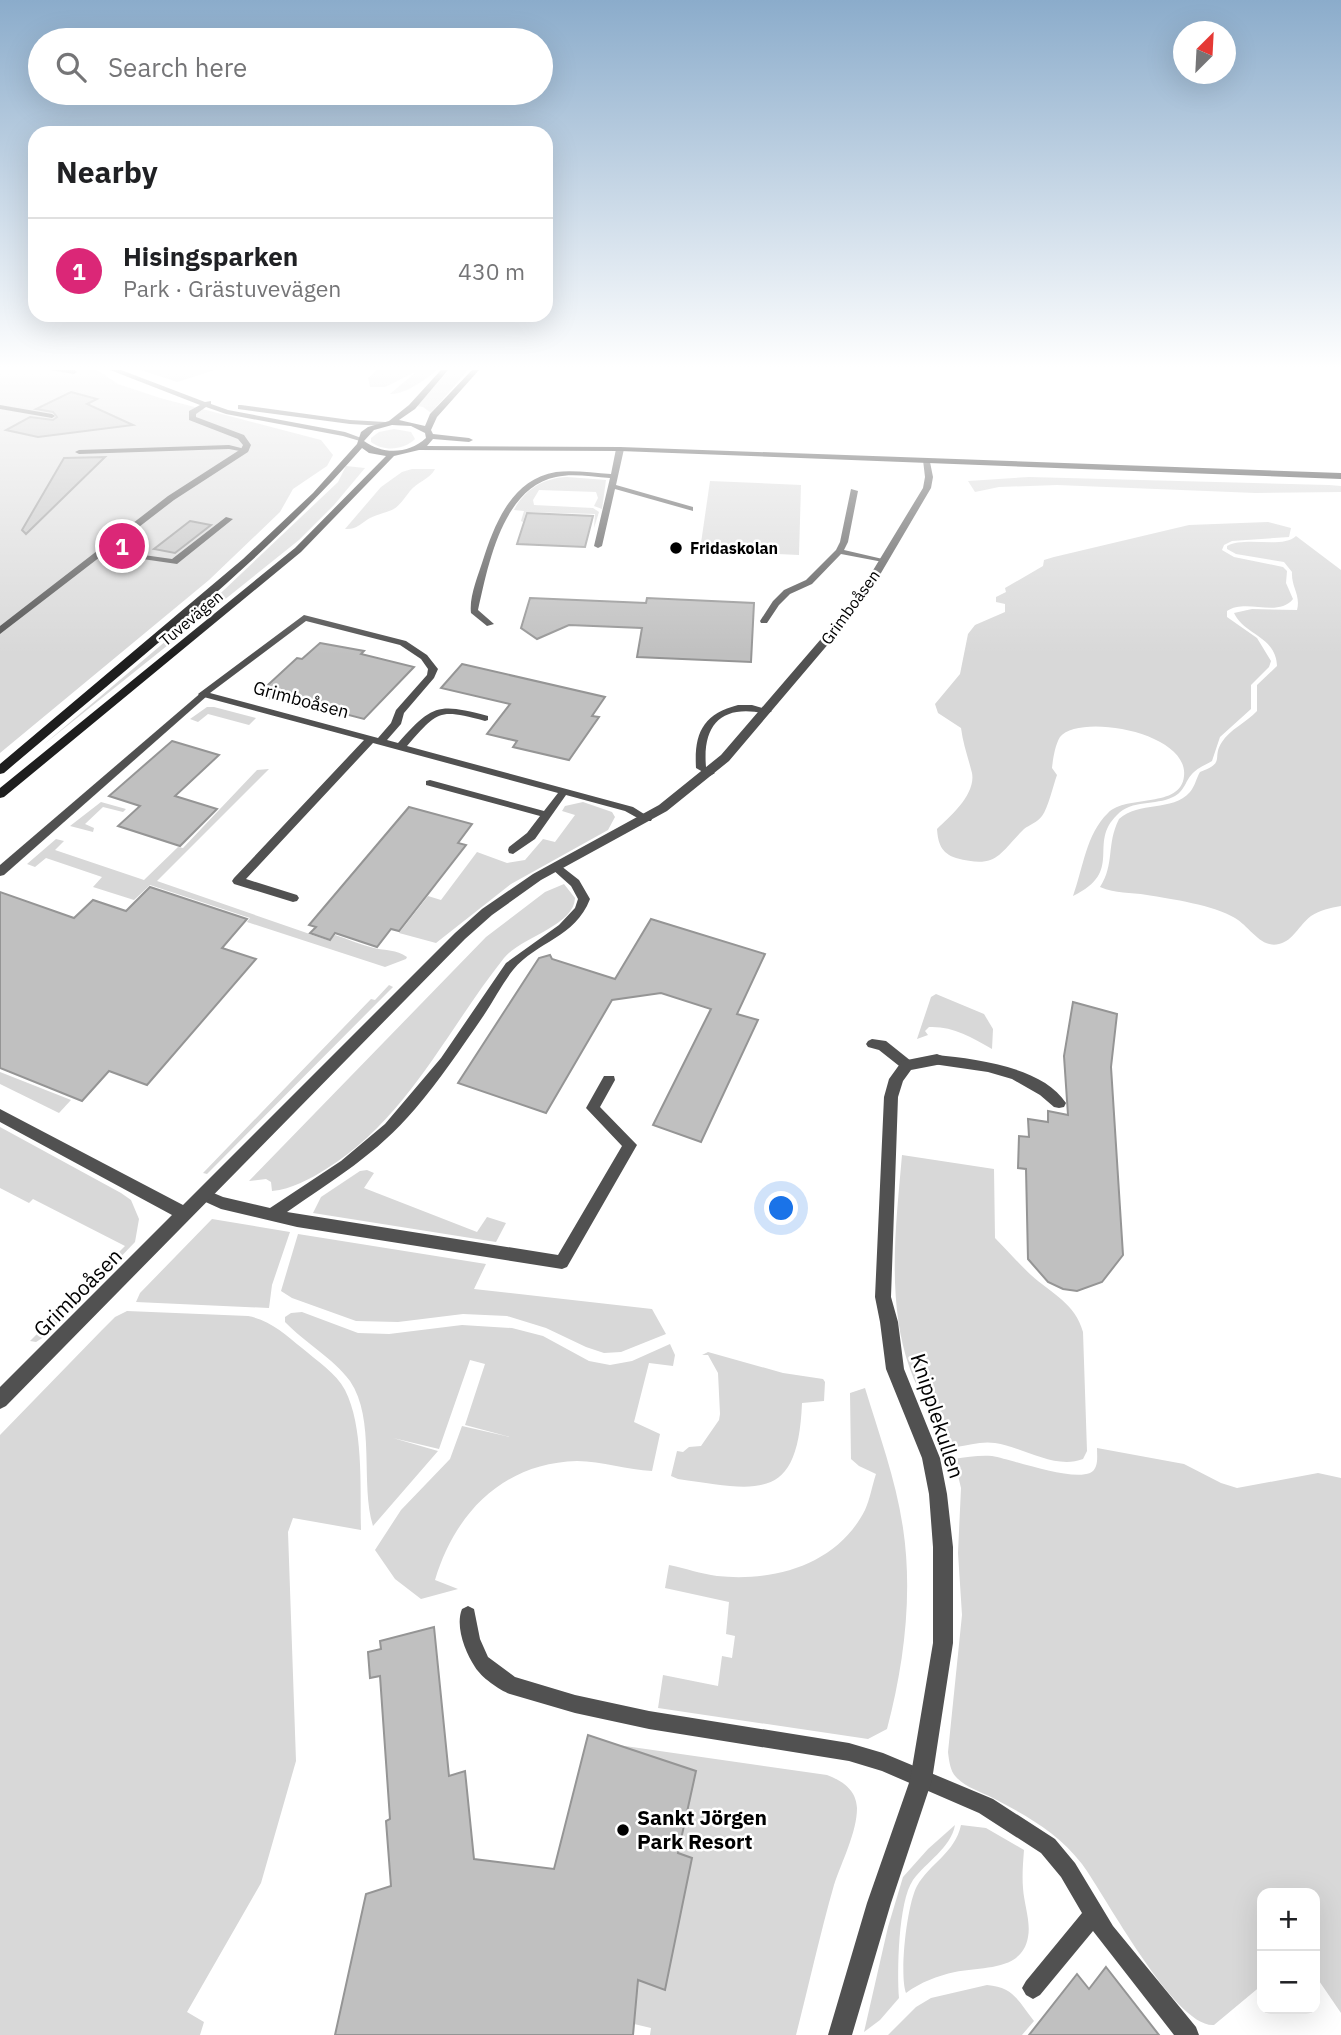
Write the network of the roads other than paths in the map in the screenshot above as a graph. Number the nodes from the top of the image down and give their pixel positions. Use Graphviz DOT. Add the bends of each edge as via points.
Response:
graph roads {
  1 [pos="222,465"];
  2 [pos="342,465"];
  3 [pos="381,465"];
  4 [pos="615,465"];
  5 [pos="927,465"];
  6 [pos="1014,465"];
  7 [pos="612,476"];
  8 [pos="1341,476"];
  9 [pos="610,487"];
  10 [pos="854,491"];
  11 [pos="690,509"];
  12 [pos="229,519"];
  13 [pos="598,546"];
  14 [pos="101,551"];
  15 [pos="839,551"];
  16 [pos="883,560"];
  17 [pos="764,621"];
  18 [pos="490,624"];
  19 [pos="0,631"];
  20 [pos="203,694"];
  21 [pos="767,711"];
  22 [pos="485,718"];
  23 [pos="376,740"];
  24 [pos="401,746"];
  25 [pos="0,770"];
  26 [pos="710,772"];
  27 [pos="430,783"];
  28 [pos="564,791"];
  29 [pos="0,794"];
  30 [pos="547,815"];
  31 [pos="647,819"];
  32 [pos="513,850"];
  33 [pos="556,866"];
  34 [pos="0,872"];
  35 [pos="293,898"];
  36 [pos="872,1044"];
  37 [pos="937,1060"];
  38 [pos="907,1065"];
  39 [pos="609,1080"];
  40 [pos="1059,1103"];
  41 [pos="0,1115"];
  42 [pos="204,1195"];
  43 [pos="185,1214"];
  44 [pos="273,1214"];
  45 [pos="0,1400"];
  46 [pos="468,1615"];
  47 [pos="921,1780"];
  48 [pos="1094,1915"];
  49 [pos="1033,1988"];
  50 [pos="840,2035"];
  51 [pos="1188,2035"];
  1 -- 14 [label="street"];
  2 -- 25 [label="main road, Tuvevägen" via="246,561"];
  3 -- 29 [label="main road, Tuvevägen" via="298,550"];
  4 -- 7 [label="lane"];
  5 -- 16 [label="street, Grimboåsen" via="927,488"];
  6 -- 8 [label="main road"];
  7 -- 9 [label="lane"];
  7 -- 18 [label="lane" via="545,478 526,487 510,504 475,602 474,611"];
  9 -- 11 [label="lane"];
  9 -- 13 [label="lane"];
  10 -- 15 [label="lane"];
  12 -- 14 [label="lane" via="174,562"];
  14 -- 19 [label="street"];
  15 -- 16 [label="lane"];
  15 -- 17 [label="lane" via="809,582 787,592"];
  16 -- 21 [label="street, Grimboåsen" via="836,627"];
  20 -- 23 [label="lane, Grimboåsen"];
  20 -- 23 [label="lane" via="304,618 403,643 424,657 433,669 432,676 398,712 396,724"];
  20 -- 34 [label="street"];
  21 -- 26 [label="street, Grimboåsen"];
  21 -- 26 [label="lane" via="746,707 711,721 699,743 701,768"];
  22 -- 24 [label="lane" via="445,708 431,715"];
  23 -- 24 [label="lane, Grimboåsen"];
  23 -- 35 [label="lane" via="238,881"];
  24 -- 28 [label="lane, Grimboåsen"];
  26 -- 31 [label="street, Grimboåsen"];
  27 -- 30 [label="lane"];
  28 -- 30 [label="lane"];
  28 -- 31 [label="lane, Grimboåsen" via="629,809"];
  30 -- 32 [label="lane"];
  31 -- 33 [label="street, Grimboåsen"];
  33 -- 42 [label="street, Grimboåsen" via="460,936"];
  33 -- 44 [label="lane" via="584,899 575,919 510,966 415,1100 371,1146"];
  36 -- 38 [label="lane" via="889,1050"];
  37 -- 38 [label="street"];
  37 -- 40 [label="lane" via="1015,1074 1038,1084"];
  38 -- 47 [label="street, Knipplekullen" via="896,1079 891,1097 883,1297 895,1369 931,1458 943,1547 943,1643"];
  39 -- 44 [label="lane" via="593,1108 630,1145 562,1262"];
  41 -- 43 [label="street"];
  42 -- 43 [label="street, Grimboåsen"];
  42 -- 44 [label="lane"];
  43 -- 45 [label="street, Grimboåsen"];
  46 -- 47 [label="lane" via="471,1640 482,1663 510,1685 670,1724 849,1752"];
  47 -- 48 [label="lane" via="986,1807 1048,1846"];
  47 -- 50 [label="street, Knipplekullen"];
  48 -- 49 [label="lane"];
  48 -- 51 [label="lane"];
}
